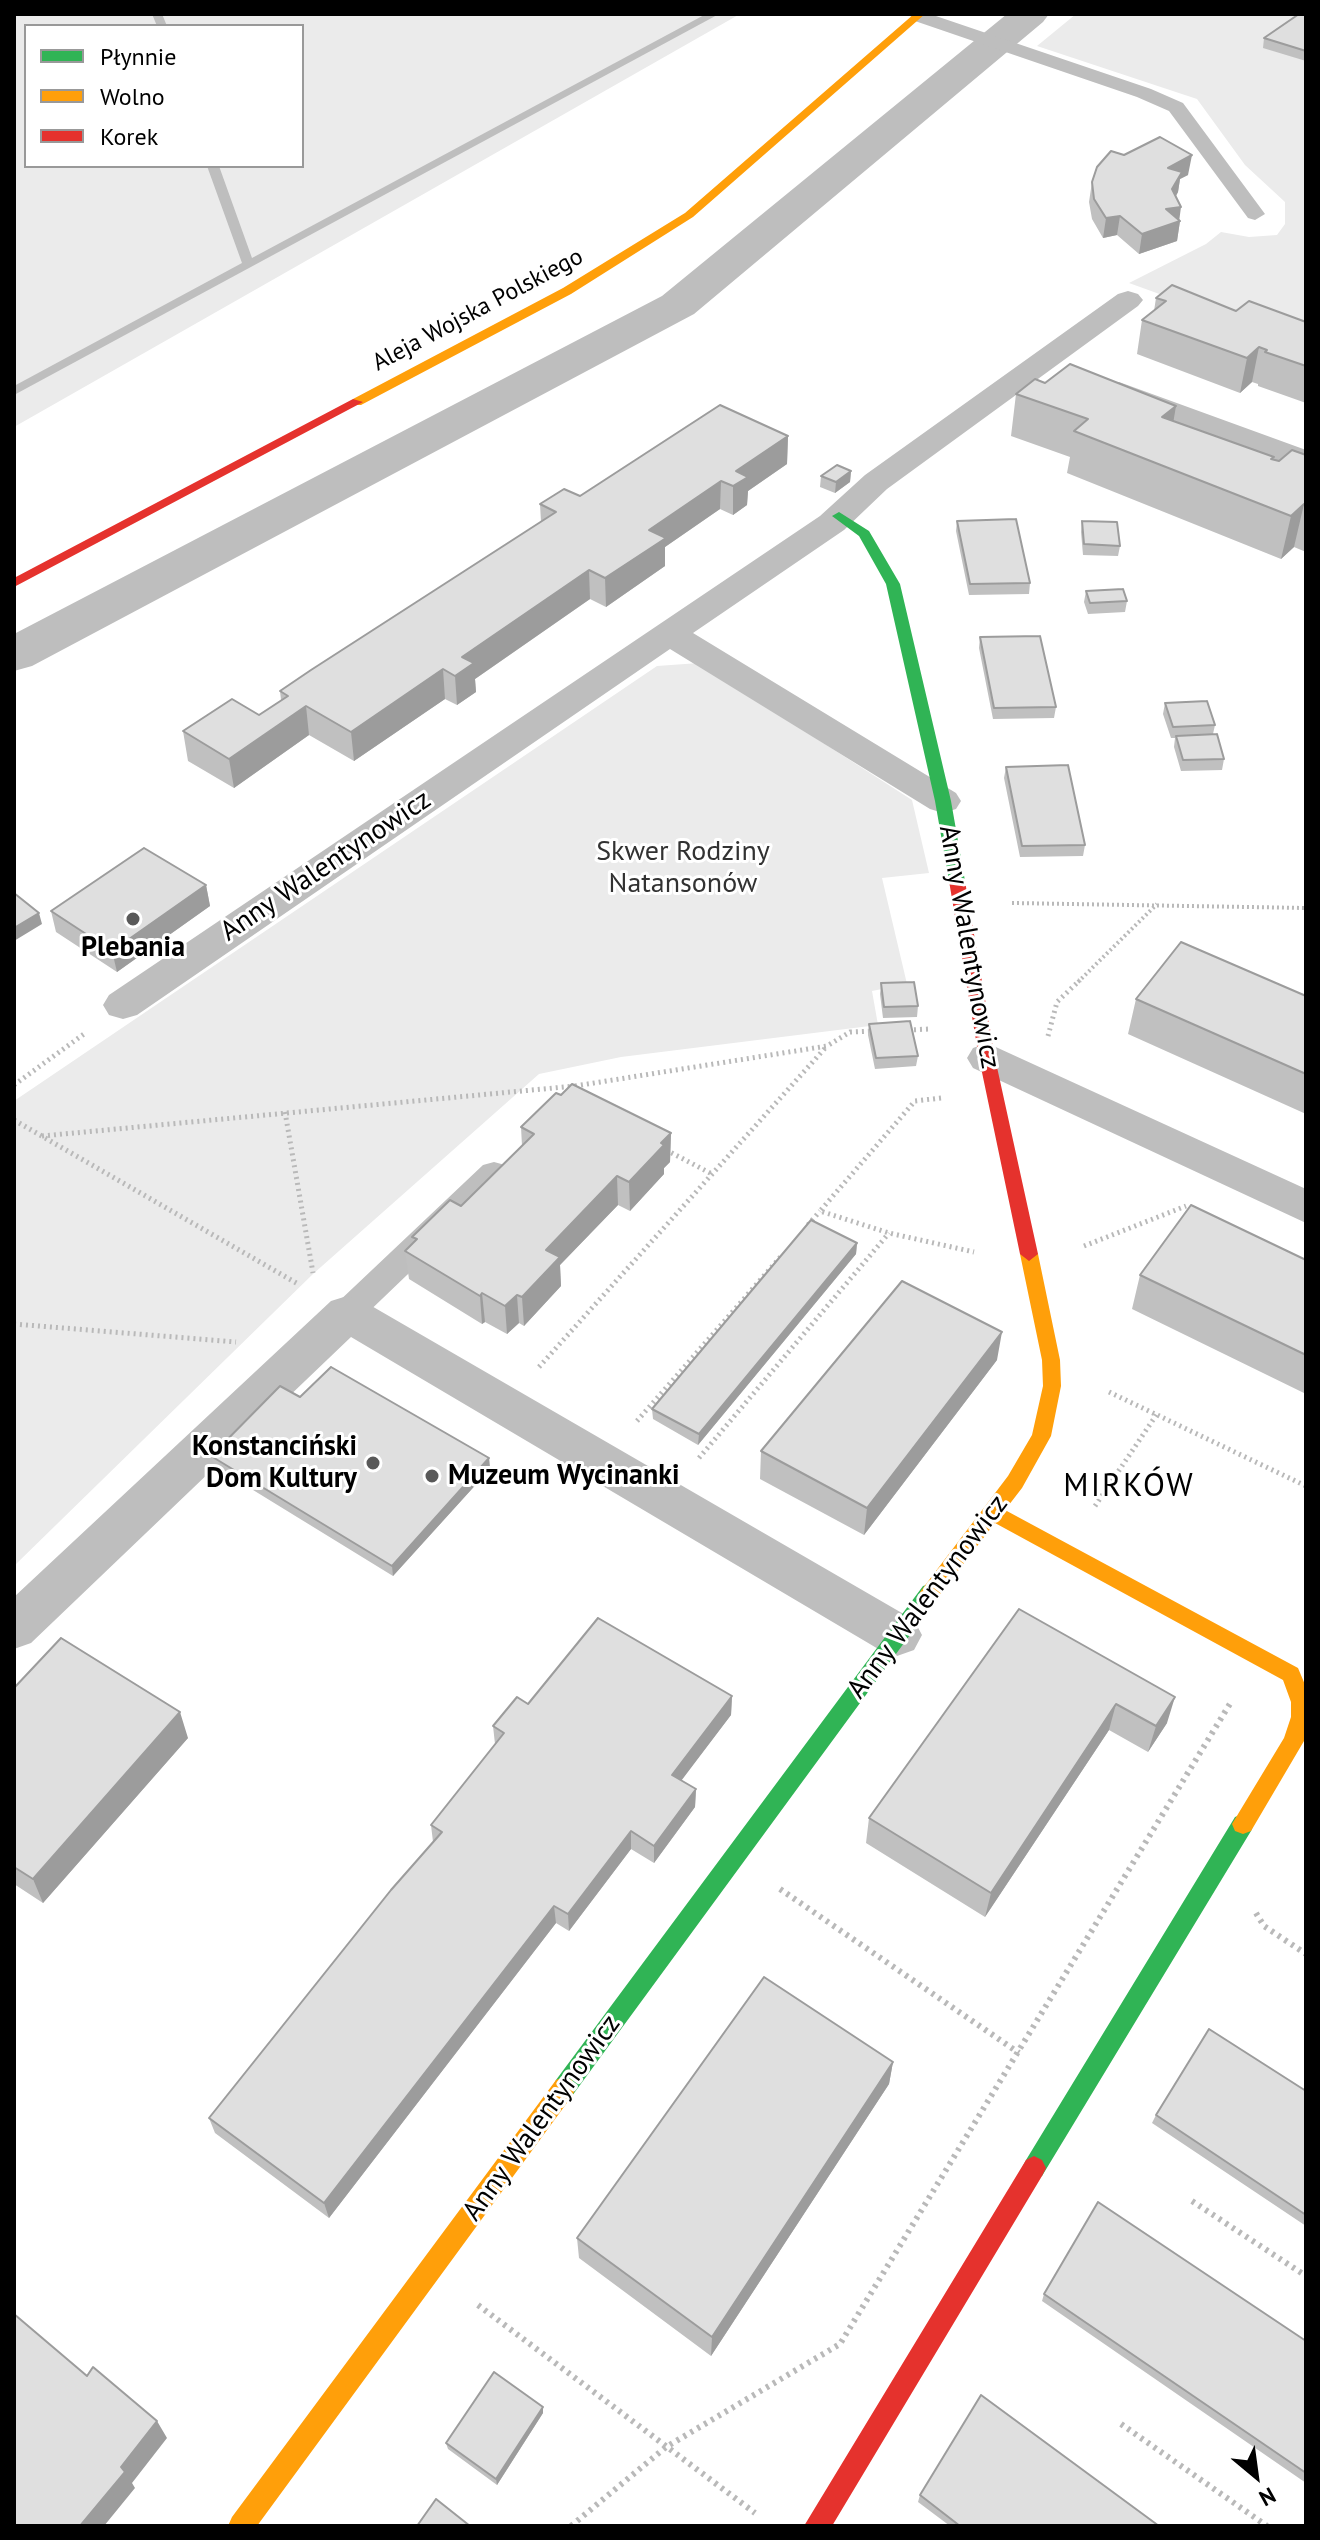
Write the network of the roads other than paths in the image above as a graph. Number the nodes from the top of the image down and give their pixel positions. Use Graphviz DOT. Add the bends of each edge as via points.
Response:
graph roads {
  1 [pos="919,15"];
  2 [pos="1255,214"];
  3 [pos="1128,300"];
  4 [pos="1066,372"];
  5 [pos="1306,461"];
  6 [pos="839,516"];
  7 [pos="14,583"];
  8 [pos="669,633"];
  9 [pos="943,801"];
  10 [pos="123,1005"];
  11 [pos="985,1042"];
  12 [pos="494,1173"];
  13 [pos="1306,1207"];
  14 [pos="332,1304"];
  15 [pos="992,1512"];
  16 [pos="14,1628"];
  17 [pos="897,1635"];
  18 [pos="241,2526"];
  19 [pos="817,2526"];
  1 -- 2 [label="lane" via="1176,107"];
  1 -- 7 [label="street, Aleja Wojska Polskiego" via="689,215 632,253"];
  3 -- 4 [label="street, Anny Walentynowicz"];
  4 -- 5 [label="street"];
  4 -- 6 [label="street, Anny Walentynowicz" via="876,482"];
  6 -- 8 [label="street, Anny Walentynowicz"];
  6 -- 9 [label="street, Anny Walentynowicz" via="864,534 893,584"];
  8 -- 9 [label="street"];
  8 -- 10 [label="street, Anny Walentynowicz"];
  9 -- 11 [label="street, Anny Walentynowicz"];
  11 -- 13 [label="street"];
  11 -- 15 [label="street, Anny Walentynowicz" via="1052,1373 1041,1436"];
  12 -- 14 [label="lane"];
  14 -- 16 [label="street" via="310,1348"];
  14 -- 17 [label="street"];
  15 -- 17 [label="street, Anny Walentynowicz"];
  15 -- 19 [label="street" via="1291,1674 1301,1717 1294,1741"];
  17 -- 18 [label="street, Anny Walentynowicz"];
}
